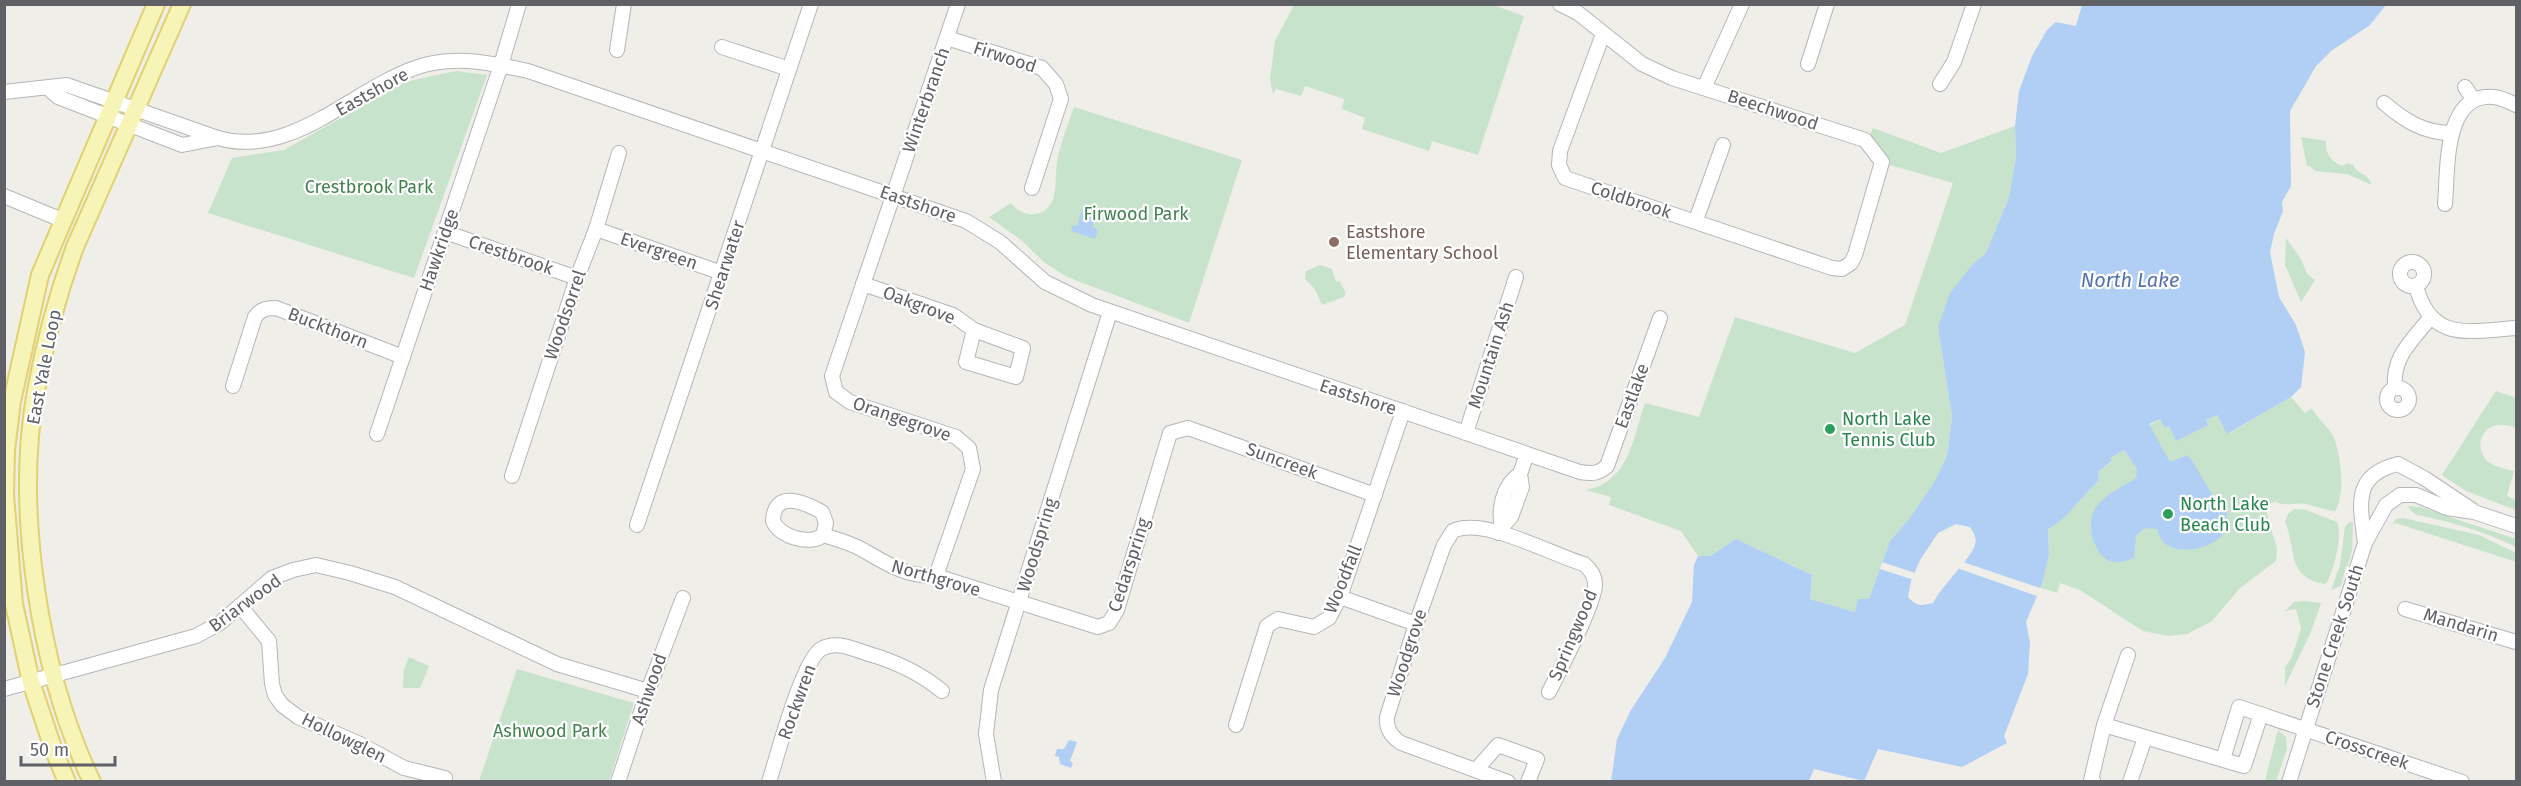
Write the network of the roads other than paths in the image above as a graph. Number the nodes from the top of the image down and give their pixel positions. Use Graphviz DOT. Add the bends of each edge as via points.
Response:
graph roads {
  1 [pos="156,4"];
  2 [pos="182,4"];
  3 [pos="519,4"];
  4 [pos="811,4"];
  5 [pos="957,4"];
  6 [pos="1560,4"];
  7 [pos="1742,4"];
  8 [pos="1827,4"];
  9 [pos="1974,4"];
  10 [pos="622,5"];
  11 [pos="1603,34"];
  12 [pos="947,38"];
  13 [pos="722,47"];
  14 [pos="617,50"];
  15 [pos="1808,64"];
  16 [pos="501,65"];
  17 [pos="789,69"];
  18 [pos="1940,84"];
  19 [pos="2465,87"];
  20 [pos="1704,88"];
  21 [pos="4,92"];
  22 [pos="2474,100"];
  23 [pos="2384,103"];
  24 [pos="2517,105"];
  25 [pos="112,109"];
  26 [pos="133,117"];
  27 [pos="2452,133"];
  28 [pos="218,138"];
  29 [pos="1723,145"];
  30 [pos="762,152"];
  31 [pos="619,153"];
  32 [pos="1032,188"];
  33 [pos="893,195"];
  34 [pos="4,196"];
  35 [pos="2445,204"];
  36 [pos="62,220"];
  37 [pos="1696,220"];
  38 [pos="596,229"];
  39 [pos="445,232"];
  40 [pos="1842,269"];
  41 [pos="722,273"];
  42 [pos="1516,277"];
  43 [pos="577,278"];
  44 [pos="863,284"];
  45 [pos="2416,286"];
  46 [pos="1110,312"];
  47 [pos="1660,318"];
  48 [pos="2430,318"];
  49 [pos="2517,328"];
  50 [pos="974,330"];
  51 [pos="403,357"];
  52 [pos="233,386"];
  53 [pos="2395,388"];
  54 [pos="1403,411"];
  55 [pos="1188,428"];
  56 [pos="1466,433"];
  57 [pos="377,434"];
  58 [pos="1527,454"];
  59 [pos="1600,472"];
  60 [pos="512,476"];
  61 [pos="1375,495"];
  62 [pos="2474,512"];
  63 [pos="638,525"];
  64 [pos="2517,526"];
  65 [pos="1501,530"];
  66 [pos="823,535"];
  67 [pos="2365,543"];
  68 [pos="936,576"];
  69 [pos="1340,597"];
  70 [pos="683,598"];
  71 [pos="1019,603"];
  72 [pos="240,606"];
  73 [pos="2405,609"];
  74 [pos="1416,624"];
  75 [pos="2517,642"];
  76 [pos="2128,655"];
  77 [pos="54,676"];
  78 [pos="31,682"];
  79 [pos="4,689"];
  80 [pos="648,691"];
  81 [pos="942,691"];
  82 [pos="1549,692"];
  83 [pos="2261,714"];
  84 [pos="1236,725"];
  85 [pos="2104,725"];
  86 [pos="2306,729"];
  87 [pos="2145,738"];
  88 [pos="2223,759"];
  89 [pos="1476,770"];
  90 [pos="445,778"];
  91 [pos="67,782"];
  92 [pos="92,782"];
  93 [pos="618,782"];
  94 [pos="769,782"];
  95 [pos="994,782"];
  96 [pos="1508,782"];
  97 [pos="1528,782"];
  98 [pos="2094,782"];
  99 [pos="2130,782"];
  100 [pos="2289,782"];
  101 [pos="2462,782"];
  1 -- 25 [label="main road, East Yale Loop"];
  2 -- 26 [label="main road, East Yale Loop"];
  3 -- 16 [label="street, Hawkridge"];
  4 -- 17 [label="street, Shearwater"];
  5 -- 12 [label="street, Winterbranch"];
  6 -- 11 [label="street, Beechwood"];
  7 -- 20 [label="street"];
  8 -- 15 [label="street"];
  9 -- 18 [label="street" via="1954,62"];
  10 -- 14 [label="street"];
  11 -- 20 [label="street, Beechwood" via="1642,64"];
  11 -- 37 [label="street, Coldbrook" via="1560,151 1561,172 1578,183"];
  12 -- 32 [label="street, Firwood" via="1042,68 1056,84 1060,99"];
  12 -- 33 [label="street, Winterbranch"];
  13 -- 17 [label="street"];
  16 -- 28 [label="street, Eastshore" via="477,60 417,67 328,116 281,136 257,141"];
  16 -- 30 [label="street, Eastshore"];
  16 -- 39 [label="street, Hawkridge"];
  17 -- 30 [label="street, Shearwater"];
  19 -- 22 [label="street"];
  20 -- 40 [label="street, Beechwood" via="1865,140 1871,147 1882,162 1855,255"];
  21 -- 25 [label="street, Eastshore" via="67,85"];
  22 -- 24 [label="street" via="2494,97"];
  22 -- 27 [label="street" via="2457,116"];
  23 -- 27 [label="street" via="2402,119 2426,131"];
  25 -- 26 [label="street, Eastshore"];
  25 -- 36 [label="main road, East Yale Loop"];
  26 -- 28 [label="street, Eastshore"];
  26 -- 28 [label="street, Eastshore" via="182,145"];
  26 -- 77 [label="main road, East Yale Loop" via="61,286 36,392 29,498 32,553 39,610"];
  27 -- 35 [label="street"];
  29 -- 37 [label="street"];
  30 -- 33 [label="street, Eastshore"];
  30 -- 41 [label="street, Shearwater"];
  31 -- 38 [label="street, Woodsorrel"];
  33 -- 44 [label="street, Orangegrove"];
  33 -- 46 [label="street, Eastshore" via="977,226 1045,282"];
  34 -- 36 [label="street"];
  36 -- 78 [label="main road, East Yale Loop" via="31,306 6,450 8,550 14,604"];
  37 -- 40 [label="street, Coldbrook"];
  38 -- 41 [label="street, Evergreen"];
  38 -- 43 [label="street, Woodsorrel"];
  39 -- 43 [label="street, Crestbrook"];
  39 -- 51 [label="street, Hawkridge"];
  41 -- 63 [label="street, Shearwater"];
  42 -- 56 [label="street, Mountain Ash"];
  43 -- 60 [label="street, Woodsorrel"];
  44 -- 50 [label="street, Oakgrove" via="953,315"];
  44 -- 68 [label="street, Orangegrove" via="834,366 836,392 850,402 956,437 964,442 972,457 973,469"];
  45 -- 48 [label="street"];
  46 -- 54 [label="street, Eastshore"];
  46 -- 71 [label="street, Woodspring"];
  47 -- 59 [label="street, Eastlake" via="1607,466"];
  48 -- 49 [label="street" via="2452,331"];
  48 -- 53 [label="street" via="2393,371"];
  51 -- 52 [label="street, Buckthorn" via="276,308 261,309"];
  51 -- 57 [label="street, Hawkridge"];
  54 -- 56 [label="street, Eastshore"];
  54 -- 61 [label="street, Woodfall"];
  55 -- 61 [label="street, Suncreek"];
  55 -- 71 [label="street, Cedarspring" via="1170,433 1117,610 1109,623 1091,626"];
  56 -- 58 [label="street, Eastshore"];
  58 -- 59 [label="street, Eastshore" via="1580,472"];
  58 -- 65 [label="street" via="1520,474 1509,481 1499,512"];
  61 -- 69 [label="street, Woodfall"];
  62 -- 64 [label="street, Stone Creek South"];
  62 -- 67 [label="street, Stone Creek South" via="2447,508 2416,495 2400,495 2386,505"];
  62 -- 67 [label="street, Stone Creek South" via="2398,464 2380,468 2368,477 2363,490"];
  65 -- 74 [label="street, Woodgrove" via="1467,526 1453,531 1444,545"];
  65 -- 82 [label="street, Springwood" via="1584,564 1595,582 1592,600"];
  66 -- 68 [label="street, Northgrove" via="862,550 893,568 916,576"];
  67 -- 86 [label="street, Stone Creek South"];
  68 -- 71 [label="street, Northgrove"];
  69 -- 74 [label="street"];
  69 -- 84 [label="street, Woodfall" via="1329,618 1314,627 1278,619 1267,626"];
  70 -- 80 [label="street, Ashwood"];
  71 -- 95 [label="street, Woodspring" via="989,709 986,734"];
  72 -- 77 [label="street, Briarwood" via="196,636"];
  72 -- 80 [label="street, Briarwood" via="272,578 316,565 395,587 557,664"];
  72 -- 90 [label="street, Hollowglen" via="269,641 272,684 282,705 298,717 404,768"];
  73 -- 75 [label="street, Mandarin"];
  74 -- 89 [label="street, Woodgrove" via="1387,717 1388,730 1401,743"];
  76 -- 85 [label="street"];
  77 -- 78 [label="street, Briarwood"];
  77 -- 92 [label="main road, East Yale Loop" via="68,724"];
  78 -- 79 [label="street, Briarwood"];
  78 -- 91 [label="main road, East Yale Loop"];
  80 -- 93 [label="street, Ashwood"];
  81 -- 94 [label="street, Rockwren" via="923,675 883,658 839,644 821,649 808,665"];
  83 -- 86 [label="street, Crosscreek"];
  83 -- 88 [label="street" via="2244,766"];
  83 -- 88 [label="street, Crosscreek" via="2240,707"];
  85 -- 87 [label="street"];
  85 -- 98 [label="street" via="2091,780"];
  86 -- 100 [label="street, Stone Creek South"];
  86 -- 101 [label="street, Crosscreek"];
  87 -- 88 [label="street"];
  87 -- 99 [label="street"];
  89 -- 96 [label="street, Woodgrove"];
  89 -- 97 [label="street" via="1498,745 1537,759"];
}
